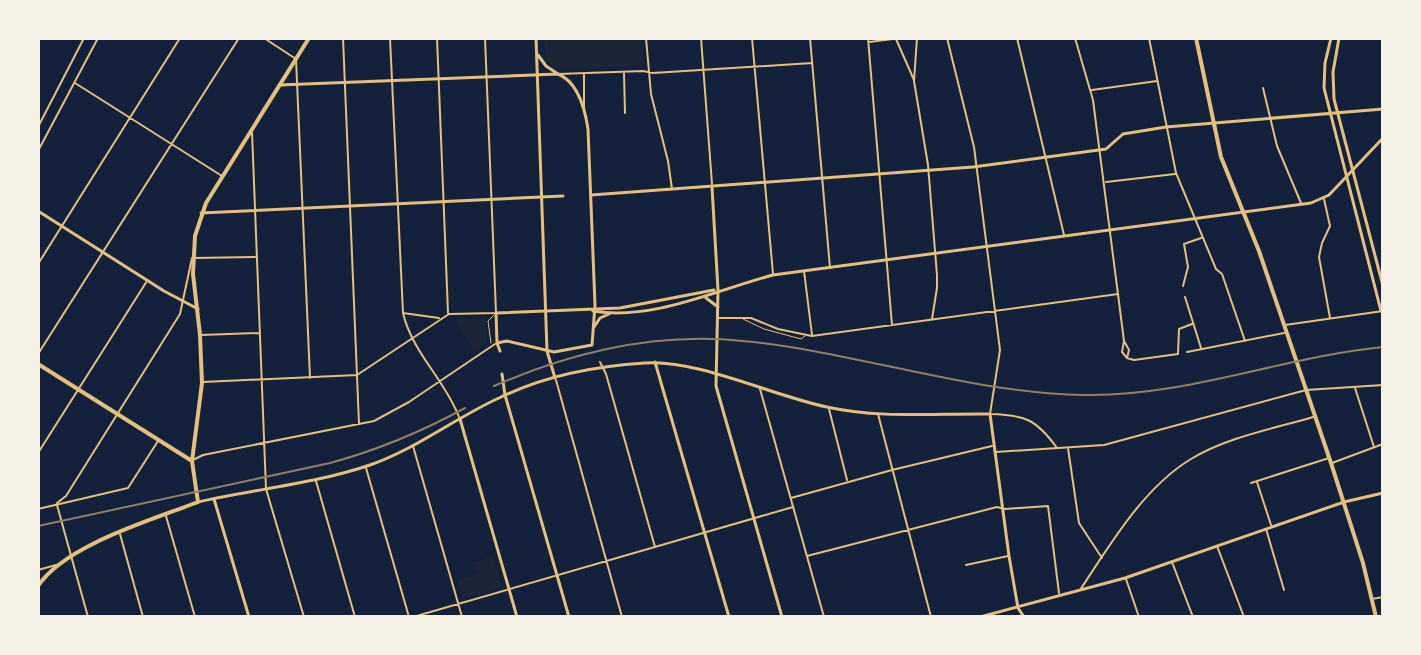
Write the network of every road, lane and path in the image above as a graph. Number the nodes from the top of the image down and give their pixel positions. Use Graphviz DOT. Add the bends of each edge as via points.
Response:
graph roads {
  1 [pos="84,38"];
  2 [pos="98,38"];
  3 [pos="180,38"];
  4 [pos="239,38"];
  5 [pos="264,38"];
  6 [pos="309,38"];
  7 [pos="343,38"];
  8 [pos="390,38"];
  9 [pos="437,38"];
  10 [pos="485,38"];
  11 [pos="536,38"];
  12 [pos="646,38"];
  13 [pos="701,38"];
  14 [pos="752,38"];
  15 [pos="810,38"];
  16 [pos="901,38"];
  17 [pos="917,38"];
  18 [pos="947,38"];
  19 [pos="1017,38"];
  20 [pos="1075,38"];
  21 [pos="1149,38"];
  22 [pos="1196,38"];
  23 [pos="1331,38"];
  24 [pos="1339,38"];
  25 [pos="896,39"];
  26 [pos="868,40"];
  27 [pos="537,54"];
  28 [pos="296,59"];
  29 [pos="812,63"];
  30 [pos="755,66"];
  31 [pos="703,69"];
  32 [pos="624,71"];
  33 [pos="649,72"];
  34 [pos="583,73"];
  35 [pos="558,74"];
  36 [pos="538,75"];
  37 [pos="487,77"];
  38 [pos="439,79"];
  39 [pos="392,81"];
  40 [pos="914,81"];
  41 [pos="1157,81"];
  42 [pos="346,82"];
  43 [pos="75,83"];
  44 [pos="297,84"];
  45 [pos="279,85"];
  46 [pos="1263,88"];
  47 [pos="1091,90"];
  48 [pos="1383,109"];
  49 [pos="584,111"];
  50 [pos="625,113"];
  51 [pos="1329,113"];
  52 [pos="1337,113"];
  53 [pos="130,117"];
  54 [pos="1270,117"];
  55 [pos="1213,121"];
  56 [pos="38,127"];
  57 [pos="1166,127"];
  58 [pos="252,131"];
  59 [pos="1383,138"];
  60 [pos="170,142"];
  61 [pos="38,151"];
  62 [pos="1100,151"];
  63 [pos="1046,158"];
  64 [pos="976,167"];
  65 [pos="1353,170"];
  66 [pos="929,171"];
  67 [pos="1176,173"];
  68 [pos="879,174"];
  69 [pos="1347,176"];
  70 [pos="223,177"];
  71 [pos="822,178"];
  72 [pos="765,183"];
  73 [pos="1104,183"];
  74 [pos="712,187"];
  75 [pos="672,190"];
  76 [pos="591,195"];
  77 [pos="542,196"];
  78 [pos="563,196"];
  79 [pos="1324,199"];
  80 [pos="492,200"];
  81 [pos="444,202"];
  82 [pos="396,204"];
  83 [pos="1302,205"];
  84 [pos="350,207"];
  85 [pos="303,208"];
  86 [pos="255,210"];
  87 [pos="38,211"];
  88 [pos="201,213"];
  89 [pos="1243,213"];
  90 [pos="1193,219"];
  91 [pos="62,226"];
  92 [pos="1110,231"];
  93 [pos="1064,237"];
  94 [pos="1203,238"];
  95 [pos="987,247"];
  96 [pos="102,251"];
  97 [pos="935,254"];
  98 [pos="256,257"];
  99 [pos="192,258"];
  100 [pos="886,261"];
  101 [pos="38,264"];
  102 [pos="830,268"];
  103 [pos="804,271"];
  104 [pos="773,275"];
  105 [pos="147,281"];
  106 [pos="1183,286"];
  107 [pos="1383,286"];
  108 [pos="718,290"];
  109 [pos="1118,294"];
  110 [pos="701,297"];
  111 [pos="1185,297"];
  112 [pos="185,303"];
  113 [pos="656,305"];
  114 [pos="718,307"];
  115 [pos="198,309"];
  116 [pos="546,311"];
  117 [pos="593,311"];
  118 [pos="995,311"];
  119 [pos="1382,311"];
  120 [pos="403,313"];
  121 [pos="496,313"];
  122 [pos="449,314"];
  123 [pos="611,314"];
  124 [pos="1330,318"];
  125 [pos="441,319"];
  126 [pos="718,320"];
  127 [pos="932,320"];
  128 [pos="1192,324"];
  129 [pos="892,326"];
  130 [pos="1284,326"];
  131 [pos="592,330"];
  132 [pos="1286,332"];
  133 [pos="260,333"];
  134 [pos="200,335"];
  135 [pos="812,336"];
  136 [pos="412,338"];
  137 [pos="1124,341"];
  138 [pos="1245,341"];
  139 [pos="497,343"];
  140 [pos="492,345"];
  141 [pos="1201,350"];
  142 [pos="500,351"];
  143 [pos="547,351"];
  144 [pos="1187,352"];
  145 [pos="38,354"];
  146 [pos="1127,358"];
  147 [pos="655,362"];
  148 [pos="38,364"];
  149 [pos="601,364"];
  150 [pos="554,374"];
  151 [pos="357,375"];
  152 [pos="717,375"];
  153 [pos="503,377"];
  154 [pos="310,378"];
  155 [pos="262,380"];
  156 [pos="439,381"];
  157 [pos="202,383"];
  158 [pos="1383,385"];
  159 [pos="1355,387"];
  160 [pos="78,389"];
  161 [pos="760,389"];
  162 [pos="504,390"];
  163 [pos="1306,390"];
  164 [pos="829,408"];
  165 [pos="878,414"];
  166 [pos="990,414"];
  167 [pos="118,415"];
  168 [pos="459,417"];
  169 [pos="1314,417"];
  170 [pos="359,424"];
  171 [pos="158,440"];
  172 [pos="265,442"];
  173 [pos="1383,444"];
  174 [pos="412,445"];
  175 [pos="993,445"];
  176 [pos="1068,447"];
  177 [pos="1374,447"];
  178 [pos="1057,448"];
  179 [pos="994,452"];
  180 [pos="38,453"];
  181 [pos="1330,460"];
  182 [pos="192,461"];
  183 [pos="365,466"];
  184 [pos="892,470"];
  185 [pos="316,479"];
  186 [pos="1256,481"];
  187 [pos="848,482"];
  188 [pos="1251,483"];
  189 [pos="266,486"];
  190 [pos="1383,493"];
  191 [pos="791,498"];
  192 [pos="214,499"];
  193 [pos="198,502"];
  194 [pos="1344,502"];
  195 [pos="58,506"];
  196 [pos="793,507"];
  197 [pos="1001,508"];
  198 [pos="38,509"];
  199 [pos="165,515"];
  200 [pos="754,519"];
  201 [pos="1269,528"];
  202 [pos="909,530"];
  203 [pos="706,533"];
  204 [pos="120,534"];
  205 [pos="1217,545"];
  206 [pos="655,548"];
  207 [pos="70,555"];
  208 [pos="807,556"];
  209 [pos="1009,556"];
  210 [pos="1102,559"];
  211 [pos="1172,561"];
  212 [pos="607,562"];
  213 [pos="56,565"];
  214 [pos="966,565"];
  215 [pos="38,570"];
  216 [pos="557,574"];
  217 [pos="1125,578"];
  218 [pos="38,586"];
  219 [pos="509,589"];
  220 [pos="1284,590"];
  221 [pos="1080,591"];
  222 [pos="1060,597"];
  223 [pos="1383,597"];
  224 [pos="1372,599"];
  225 [pos="459,604"];
  226 [pos="1018,608"];
  227 [pos="88,617"];
  228 [pos="143,617"];
  229 [pos="195,617"];
  230 [pos="249,617"];
  231 [pos="304,617"];
  232 [pos="355,617"];
  233 [pos="411,617"];
  234 [pos="462,617"];
  235 [pos="517,617"];
  236 [pos="569,617"];
  237 [pos="622,617"];
  238 [pos="729,617"];
  239 [pos="782,617"];
  240 [pos="824,617"];
  241 [pos="931,617"];
  242 [pos="980,617"];
  243 [pos="1024,617"];
  244 [pos="1139,617"];
  245 [pos="1193,617"];
  246 [pos="1244,617"];
  247 [pos="1376,617"];
  1 -- 56 [label="street"];
  2 -- 43 [label="street"];
  3 -- 53 [label="street"];
  4 -- 60 [label="street"];
  5 -- 28 [label="street"];
  6 -- 28 [label="main road"];
  7 -- 42 [label="street"];
  8 -- 39 [label="street"];
  9 -- 38 [label="street"];
  10 -- 37 [label="street"];
  11 -- 27 [label="street"];
  12 -- 33 [label="street"];
  13 -- 31 [label="street"];
  14 -- 30 [label="street"];
  15 -- 29 [label="street"];
  16 -- 25 [label="street"];
  17 -- 40 [label="street"];
  18 -- 64 [label="street"];
  19 -- 63 [label="street"];
  20 -- 47 [label="street"];
  21 -- 41 [label="street"];
  22 -- 55 [label="main road"];
  23 -- 51 [label="street" via="1324,80"];
  24 -- 52 [label="street" via="1333,72"];
  25 -- 26 [label="street"];
  25 -- 40 [label="street"];
  26 -- 68 [label="street"];
  27 -- 35 [label="street"];
  27 -- 36 [label="street"];
  28 -- 44 [label="street"];
  28 -- 45 [label="main road"];
  29 -- 30 [label="street"];
  29 -- 71 [label="street"];
  30 -- 31 [label="street"];
  30 -- 72 [label="street"];
  31 -- 33 [label="street"];
  31 -- 74 [label="street"];
  32 -- 33 [label="street"];
  32 -- 34 [label="street"];
  32 -- 50 [label="street"];
  33 -- 75 [label="street"];
  34 -- 35 [label="street"];
  34 -- 49 [label="street"];
  35 -- 36 [label="street"];
  35 -- 49 [label="street" via="573,84"];
  36 -- 37 [label="street"];
  36 -- 77 [label="street"];
  37 -- 38 [label="street"];
  37 -- 80 [label="street"];
  38 -- 39 [label="street"];
  38 -- 81 [label="street"];
  39 -- 42 [label="street"];
  39 -- 82 [label="street"];
  40 -- 66 [label="street"];
  41 -- 47 [label="street"];
  41 -- 57 [label="street"];
  42 -- 44 [label="street"];
  42 -- 84 [label="street"];
  43 -- 53 [label="street"];
  43 -- 61 [label="street"];
  44 -- 45 [label="street"];
  44 -- 85 [label="street"];
  45 -- 58 [label="main road"];
  46 -- 54 [label="street"];
  47 -- 62 [label="street"];
  48 -- 52 [label="street"];
  49 -- 76 [label="street"];
  51 -- 52 [label="street"];
  51 -- 54 [label="street"];
  51 -- 69 [label="street"];
  52 -- 65 [label="street"];
  53 -- 60 [label="street"];
  53 -- 91 [label="street"];
  54 -- 55 [label="street"];
  54 -- 83 [label="street"];
  55 -- 57 [label="street"];
  55 -- 89 [label="main road"];
  57 -- 62 [label="street" via="1123,134"];
  57 -- 67 [label="street"];
  58 -- 70 [label="main road"];
  58 -- 86 [label="street"];
  59 -- 65 [label="street"];
  60 -- 70 [label="street"];
  60 -- 96 [label="street"];
  62 -- 63 [label="street"];
  62 -- 73 [label="street"];
  63 -- 64 [label="street"];
  63 -- 93 [label="street"];
  64 -- 66 [label="street"];
  64 -- 95 [label="street"];
  65 -- 69 [label="street"];
  65 -- 107 [label="street"];
  66 -- 68 [label="street"];
  66 -- 97 [label="street"];
  67 -- 73 [label="street"];
  67 -- 90 [label="street"];
  68 -- 71 [label="street"];
  68 -- 100 [label="street"];
  69 -- 79 [label="street"];
  69 -- 119 [label="street"];
  70 -- 88 [label="main road"];
  71 -- 72 [label="street"];
  71 -- 102 [label="street"];
  72 -- 74 [label="street"];
  72 -- 104 [label="street"];
  73 -- 92 [label="street"];
  74 -- 75 [label="street"];
  74 -- 108 [label="street"];
  75 -- 76 [label="street"];
  76 -- 117 [label="street"];
  77 -- 78 [label="street"];
  77 -- 80 [label="street"];
  77 -- 116 [label="street"];
  79 -- 83 [label="street"];
  79 -- 124 [label="street" via="1330,226 1319,257"];
  80 -- 81 [label="street"];
  80 -- 121 [label="street"];
  81 -- 82 [label="street"];
  81 -- 122 [label="street"];
  82 -- 84 [label="street"];
  82 -- 120 [label="street"];
  83 -- 89 [label="street"];
  84 -- 85 [label="street"];
  84 -- 151 [label="street"];
  85 -- 86 [label="street"];
  85 -- 154 [label="street"];
  86 -- 88 [label="street"];
  86 -- 98 [label="street"];
  87 -- 91 [label="street"];
  88 -- 99 [label="main road"];
  89 -- 90 [label="street"];
  89 -- 130 [label="main road"];
  90 -- 92 [label="street"];
  90 -- 94 [label="street"];
  91 -- 96 [label="street"];
  91 -- 101 [label="street"];
  92 -- 93 [label="street"];
  92 -- 109 [label="street"];
  93 -- 95 [label="street"];
  94 -- 106 [label="street" via="1184,244 1188,267"];
  94 -- 138 [label="street" via="1222,274"];
  95 -- 97 [label="street"];
  95 -- 118 [label="street"];
  96 -- 105 [label="street"];
  96 -- 145 [label="street"];
  97 -- 100 [label="street"];
  97 -- 127 [label="street"];
  98 -- 99 [label="street"];
  98 -- 133 [label="street"];
  99 -- 112 [label="street"];
  99 -- 115 [label="main road"];
  100 -- 102 [label="street"];
  100 -- 129 [label="street"];
  102 -- 103 [label="street"];
  103 -- 104 [label="street"];
  103 -- 135 [label="street"];
  104 -- 108 [label="street"];
  105 -- 112 [label="street"];
  105 -- 160 [label="street"];
  108 -- 110 [label="street"];
  108 -- 113 [label="street"];
  108 -- 114 [label="street"];
  109 -- 118 [label="street"];
  109 -- 137 [label="street"];
  110 -- 113 [label="street"];
  110 -- 114 [label="street"];
  111 -- 128 [label="street"];
  112 -- 115 [label="street"];
  112 -- 167 [label="street"];
  113 -- 117 [label="street"];
  113 -- 123 [label="street"];
  114 -- 126 [label="street"];
  115 -- 134 [label="main road"];
  116 -- 117 [label="street"];
  116 -- 121 [label="street"];
  116 -- 143 [label="street"];
  117 -- 123 [label="street"];
  117 -- 131 [label="street"];
  118 -- 127 [label="street"];
  118 -- 166 [label="street" via="1000,350"];
  119 -- 124 [label="street"];
  120 -- 125 [label="street"];
  120 -- 136 [label="street"];
  121 -- 122 [label="street"];
  121 -- 139 [label="street"];
  121 -- 140 [label="lane" via="488,321"];
  122 -- 125 [label="street"];
  123 -- 131 [label="street" via="600,318"];
  124 -- 130 [label="street"];
  125 -- 136 [label="street"];
  126 -- 135 [label="street" via="751,318"];
  126 -- 152 [label="street"];
  127 -- 129 [label="street"];
  128 -- 141 [label="street"];
  128 -- 146 [label="street" via="1179,329 1178,354"];
  129 -- 135 [label="street"];
  130 -- 132 [label="main road"];
  131 -- 143 [label="street" via="593,347"];
  132 -- 138 [label="street"];
  132 -- 163 [label="main road"];
  133 -- 134 [label="street"];
  133 -- 155 [label="street"];
  134 -- 157 [label="main road"];
  136 -- 151 [label="street"];
  136 -- 156 [label="street"];
  137 -- 146 [label="street"];
  137 -- 146 [label="street"];
  138 -- 141 [label="street"];
  139 -- 140 [label="street"];
  139 -- 142 [label="street"];
  139 -- 143 [label="street"];
  140 -- 156 [label="street"];
  141 -- 144 [label="street"];
  143 -- 150 [label="street"];
  147 -- 149 [label="street"];
  147 -- 152 [label="street"];
  147 -- 203 [label="street"];
  148 -- 160 [label="main road"];
  149 -- 150 [label="street"];
  149 -- 206 [label="street"];
  150 -- 162 [label="street"];
  150 -- 212 [label="street"];
  151 -- 154 [label="street"];
  151 -- 170 [label="street"];
  152 -- 161 [label="street"];
  152 -- 200 [label="street"];
  153 -- 162 [label="street"];
  154 -- 155 [label="street"];
  155 -- 157 [label="street"];
  155 -- 172 [label="street"];
  156 -- 168 [label="street"];
  156 -- 170 [label="street" via="387,416"];
  157 -- 182 [label="main road"];
  158 -- 159 [label="street"];
  159 -- 163 [label="street"];
  159 -- 177 [label="street"];
  160 -- 167 [label="main road"];
  160 -- 180 [label="street"];
  161 -- 164 [label="street"];
  161 -- 191 [label="street"];
  162 -- 168 [label="street"];
  162 -- 216 [label="street"];
  163 -- 169 [label="main road"];
  163 -- 176 [label="street" via="1104,445"];
  164 -- 165 [label="street"];
  164 -- 187 [label="street"];
  165 -- 166 [label="street"];
  165 -- 184 [label="street"];
  166 -- 175 [label="street"];
  166 -- 178 [label="street" via="1025,418"];
  167 -- 171 [label="main road"];
  167 -- 195 [label="street"];
  168 -- 174 [label="street"];
  168 -- 219 [label="street"];
  169 -- 181 [label="main road"];
  169 -- 210 [label="street" via="1189,460 1146,499"];
  170 -- 172 [label="street"];
  171 -- 182 [label="main road"];
  171 -- 195 [label="street" via="128,488"];
  172 -- 182 [label="street"];
  172 -- 189 [label="street"];
  173 -- 177 [label="street"];
  174 -- 183 [label="street"];
  174 -- 225 [label="street"];
  175 -- 179 [label="street"];
  175 -- 184 [label="street"];
  176 -- 178 [label="street"];
  176 -- 210 [label="street" via="1079,523"];
  177 -- 181 [label="street"];
  178 -- 179 [label="street"];
  179 -- 197 [label="street"];
  181 -- 186 [label="street"];
  181 -- 194 [label="main road"];
  182 -- 193 [label="main road"];
  183 -- 185 [label="street"];
  183 -- 233 [label="street"];
  184 -- 187 [label="street"];
  184 -- 202 [label="street"];
  185 -- 189 [label="street"];
  185 -- 232 [label="street"];
  186 -- 188 [label="street"];
  186 -- 201 [label="street"];
  187 -- 191 [label="street"];
  189 -- 192 [label="street"];
  189 -- 231 [label="street"];
  190 -- 194 [label="street"];
  191 -- 196 [label="street"];
  192 -- 193 [label="street"];
  192 -- 230 [label="street"];
  193 -- 199 [label="main road"];
  194 -- 201 [label="street"];
  194 -- 224 [label="main road"];
  195 -- 198 [label="street"];
  195 -- 207 [label="street"];
  196 -- 200 [label="street"];
  196 -- 208 [label="street"];
  197 -- 202 [label="street"];
  197 -- 209 [label="street"];
  197 -- 222 [label="street" via="1048,506"];
  199 -- 204 [label="main road"];
  199 -- 229 [label="street"];
  200 -- 203 [label="street"];
  200 -- 239 [label="street"];
  201 -- 205 [label="street"];
  201 -- 220 [label="street"];
  202 -- 208 [label="street"];
  202 -- 241 [label="street"];
  203 -- 206 [label="street"];
  203 -- 238 [label="street"];
  204 -- 207 [label="main road"];
  204 -- 228 [label="street"];
  205 -- 211 [label="street"];
  205 -- 246 [label="street"];
  206 -- 212 [label="street"];
  207 -- 213 [label="main road"];
  207 -- 227 [label="street"];
  208 -- 240 [label="street"];
  209 -- 214 [label="street"];
  209 -- 226 [label="street"];
  210 -- 221 [label="street"];
  211 -- 217 [label="street"];
  211 -- 245 [label="street"];
  212 -- 216 [label="street"];
  212 -- 237 [label="street"];
  213 -- 215 [label="street"];
  213 -- 218 [label="main road"];
  216 -- 219 [label="street"];
  216 -- 236 [label="street"];
  217 -- 221 [label="street"];
  217 -- 244 [label="street"];
  219 -- 225 [label="street"];
  219 -- 235 [label="street"];
  221 -- 222 [label="street"];
  222 -- 226 [label="street"];
  223 -- 224 [label="street"];
  224 -- 247 [label="main road"];
  225 -- 233 [label="street"];
  225 -- 234 [label="street"];
  226 -- 242 [label="street"];
  226 -- 243 [label="street"];
}
